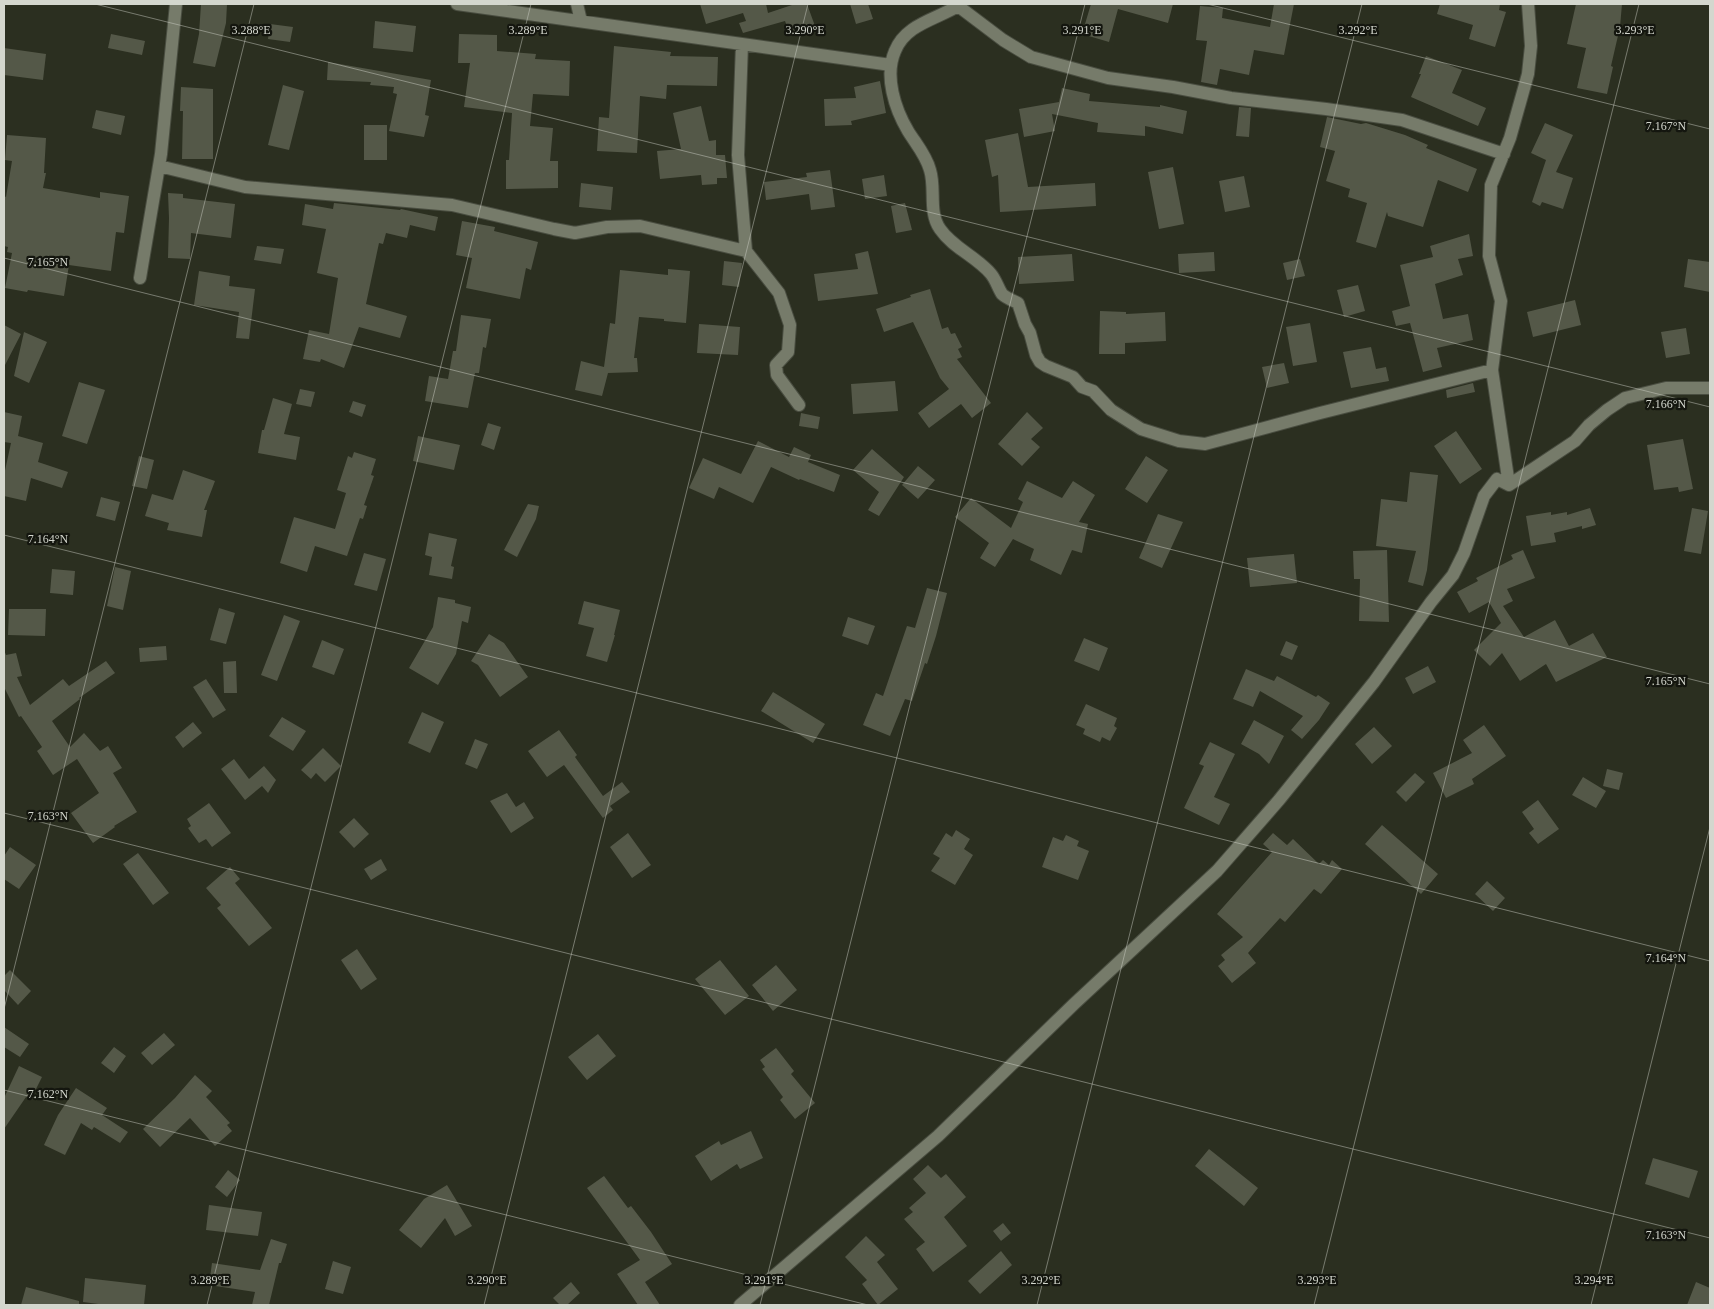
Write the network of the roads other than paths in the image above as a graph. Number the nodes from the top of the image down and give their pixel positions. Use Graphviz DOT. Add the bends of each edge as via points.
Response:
graph roads {
  1 [pos="176,4"];
  2 [pos="457,4"];
  3 [pos="577,4"];
  4 [pos="1528,4"];
  5 [pos="960,5"];
  6 [pos="581,21"];
  7 [pos="742,44"];
  8 [pos="891,65"];
  9 [pos="1504,154"];
  10 [pos="159,166"];
  11 [pos="746,251"];
  12 [pos="140,278"];
  13 [pos="1492,370"];
  14 [pos="1710,388"];
  15 [pos="799,405"];
  16 [pos="1509,486"];
  17 [pos="740,1305"];
  1 -- 10 [label="street"];
  2 -- 6 [label="street"];
  3 -- 6 [label="street"];
  4 -- 9 [label="street" via="1531,46 1528,74"];
  5 -- 8 [label="street" via="918,26 904,37 895,50"];
  5 -- 9 [label="street" via="1003,40 1031,57 1108,78 1402,120"];
  6 -- 7 [label="street"];
  7 -- 8 [label="street"];
  7 -- 11 [label="street" via="738,155"];
  8 -- 13 [label="street" via="895,102 931,171 934,214 941,230 992,274 1003,295 1018,303 1040,362 1073,377 1112,410 1141,429 1179,441 1205,444"];
  9 -- 13 [label="street" via="1491,185 1490,256 1501,301"];
  10 -- 11 [label="street" via="245,187 452,205 575,233 607,227 640,226"];
  10 -- 12 [label="street"];
  11 -- 15 [label="street" via="779,293 790,325 788,352 776,365 777,375"];
  13 -- 16 [label="street"];
  14 -- 16 [label="street" via="1666,388 1625,398 1575,440"];
  16 -- 17 [label="street" via="1497,479 1484,496 1453,575 1374,682 1217,871 938,1136"];
}
